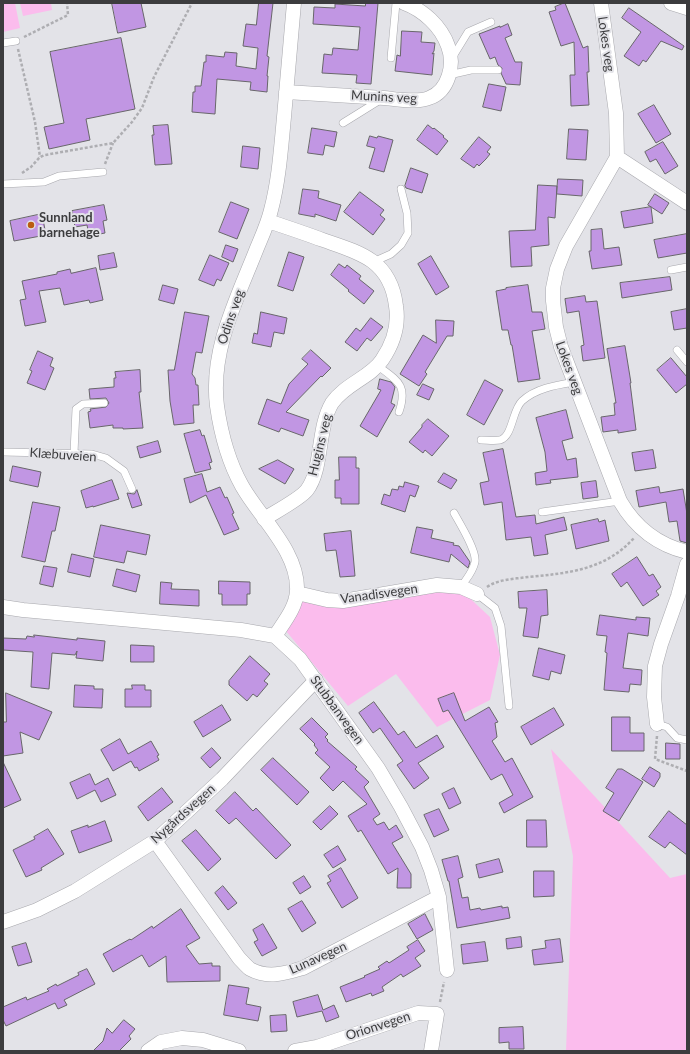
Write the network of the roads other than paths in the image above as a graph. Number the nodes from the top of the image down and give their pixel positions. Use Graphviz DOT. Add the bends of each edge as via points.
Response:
graph roads {
  1 [pos="294,3"];
  2 [pos="396,3"];
  3 [pos="404,3"];
  4 [pos="600,3"];
  5 [pos="672,3"];
  6 [pos="687,8"];
  7 [pos="491,22"];
  8 [pos="16,41"];
  9 [pos="3,44"];
  10 [pos="391,58"];
  11 [pos="450,60"];
  12 [pos="498,70"];
  13 [pos="449,75"];
  14 [pos="286,92"];
  15 [pos="384,98"];
  16 [pos="343,123"];
  17 [pos="617,157"];
  18 [pos="103,172"];
  19 [pos="3,184"];
  20 [pos="401,189"];
  21 [pos="687,203"];
  22 [pos="268,221"];
  23 [pos="373,262"];
  24 [pos="687,267"];
  25 [pos="671,270"];
  26 [pos="678,350"];
  27 [pos="687,362"];
  28 [pos="378,366"];
  29 [pos="574,382"];
  30 [pos="104,403"];
  31 [pos="398,412"];
  32 [pos="481,440"];
  33 [pos="3,452"];
  34 [pos="74,453"];
  35 [pos="132,489"];
  36 [pos="620,501"];
  37 [pos="542,512"];
  38 [pos="454,513"];
  39 [pos="264,519"];
  40 [pos="687,552"];
  41 [pos="687,564"];
  42 [pos="461,587"];
  43 [pos="297,593"];
  44 [pos="477,594"];
  45 [pos="3,607"];
  46 [pos="276,636"];
  47 [pos="316,680"];
  48 [pos="509,706"];
  49 [pos="658,724"];
  50 [pos="687,740"];
  51 [pos="155,841"];
  52 [pos="439,897"];
  53 [pos="3,922"];
  54 [pos="447,970"];
  55 [pos="148,1051"];
  56 [pos="239,1051"];
  57 [pos="296,1051"];
  58 [pos="431,1051"];
  1 -- 14 [label="street, Odins veg"];
  2 -- 10 [label="lane"];
  3 -- 11 [label="street, Munins veg" via="416,8 437,27 446,41"];
  4 -- 17 [label="street, Lokes veg" via="616,113"];
  5 -- 6 [label="street"];
  7 -- 11 [label="lane" via="468,32"];
  8 -- 9 [label="lane"];
  11 -- 13 [label="street, Munins veg"];
  12 -- 13 [label="lane" via="470,70"];
  13 -- 15 [label="street, Munins veg" via="444,87 429,98"];
  14 -- 15 [label="street, Munins veg"];
  14 -- 22 [label="street, Odins veg" via="280,167"];
  15 -- 16 [label="lane"];
  17 -- 21 [label="street"];
  17 -- 29 [label="street, Lokes veg" via="566,246 555,278 553,301 556,327"];
  18 -- 19 [label="lane" via="59,176 44,182"];
  20 -- 23 [label="lane" via="407,213 408,233 401,245 391,254"];
  22 -- 23 [label="street, Hugins veg" via="346,248"];
  22 -- 39 [label="street, Odins veg" via="225,329 219,352 216,384 220,426 230,462"];
  23 -- 28 [label="street, Hugins veg" via="391,284 397,313 391,345"];
  24 -- 25 [label="lane"];
  26 -- 27 [label="lane"];
  28 -- 31 [label="lane" via="394,378 400,387 403,400"];
  28 -- 39 [label="street, Hugins veg" via="350,386 333,403 324,425 313,478 306,491"];
  29 -- 32 [label="lane" via="552,386 528,397 518,405 507,435 501,440"];
  29 -- 36 [label="street, Lokes veg"];
  30 -- 34 [label="lane" via="83,404 76,409"];
  33 -- 34 [label="lane, Klæbuveien"];
  34 -- 35 [label="lane, Klæbuveien" via="106,458 124,472"];
  36 -- 37 [label="lane"];
  36 -- 40 [label="street, Lokes veg" via="642,529 668,545"];
  38 -- 42 [label="lane" via="474,552 475,561 471,573"];
  39 -- 43 [label="street, Odins veg" via="290,556 295,569"];
  41 -- 49 [label="street" via="655,666 654,697"];
  42 -- 43 [label="street, Vanadisvegen" via="437,585 343,601"];
  42 -- 44 [label="street, Vanadisvegen"];
  43 -- 46 [label="street, Odins veg" via="292,610"];
  44 -- 48 [label="lane, Vanadisvegen" via="495,608 501,626"];
  45 -- 46 [label="street" via="241,630"];
  46 -- 47 [label="street, Stubbanvegen" via="300,659"];
  47 -- 51 [label="street, Nygårdsvegen" via="222,779"];
  47 -- 52 [label="street, Stubbanvegen" via="378,768 401,806 422,847"];
  49 -- 50 [label="lane" via="677,738"];
  51 -- 52 [label="street, Lunavegen" via="239,958 250,969 268,975 303,968"];
  51 -- 53 [label="street, Nygårdsvegen" via="75,891 37,910"];
  52 -- 54 [label="street, Stubbanvegen"];
  55 -- 56 [label="street" via="162,1042 182,1038 203,1040"];
  57 -- 58 [label="street, Orionvegen" via="418,1013 437,1014"];
}
